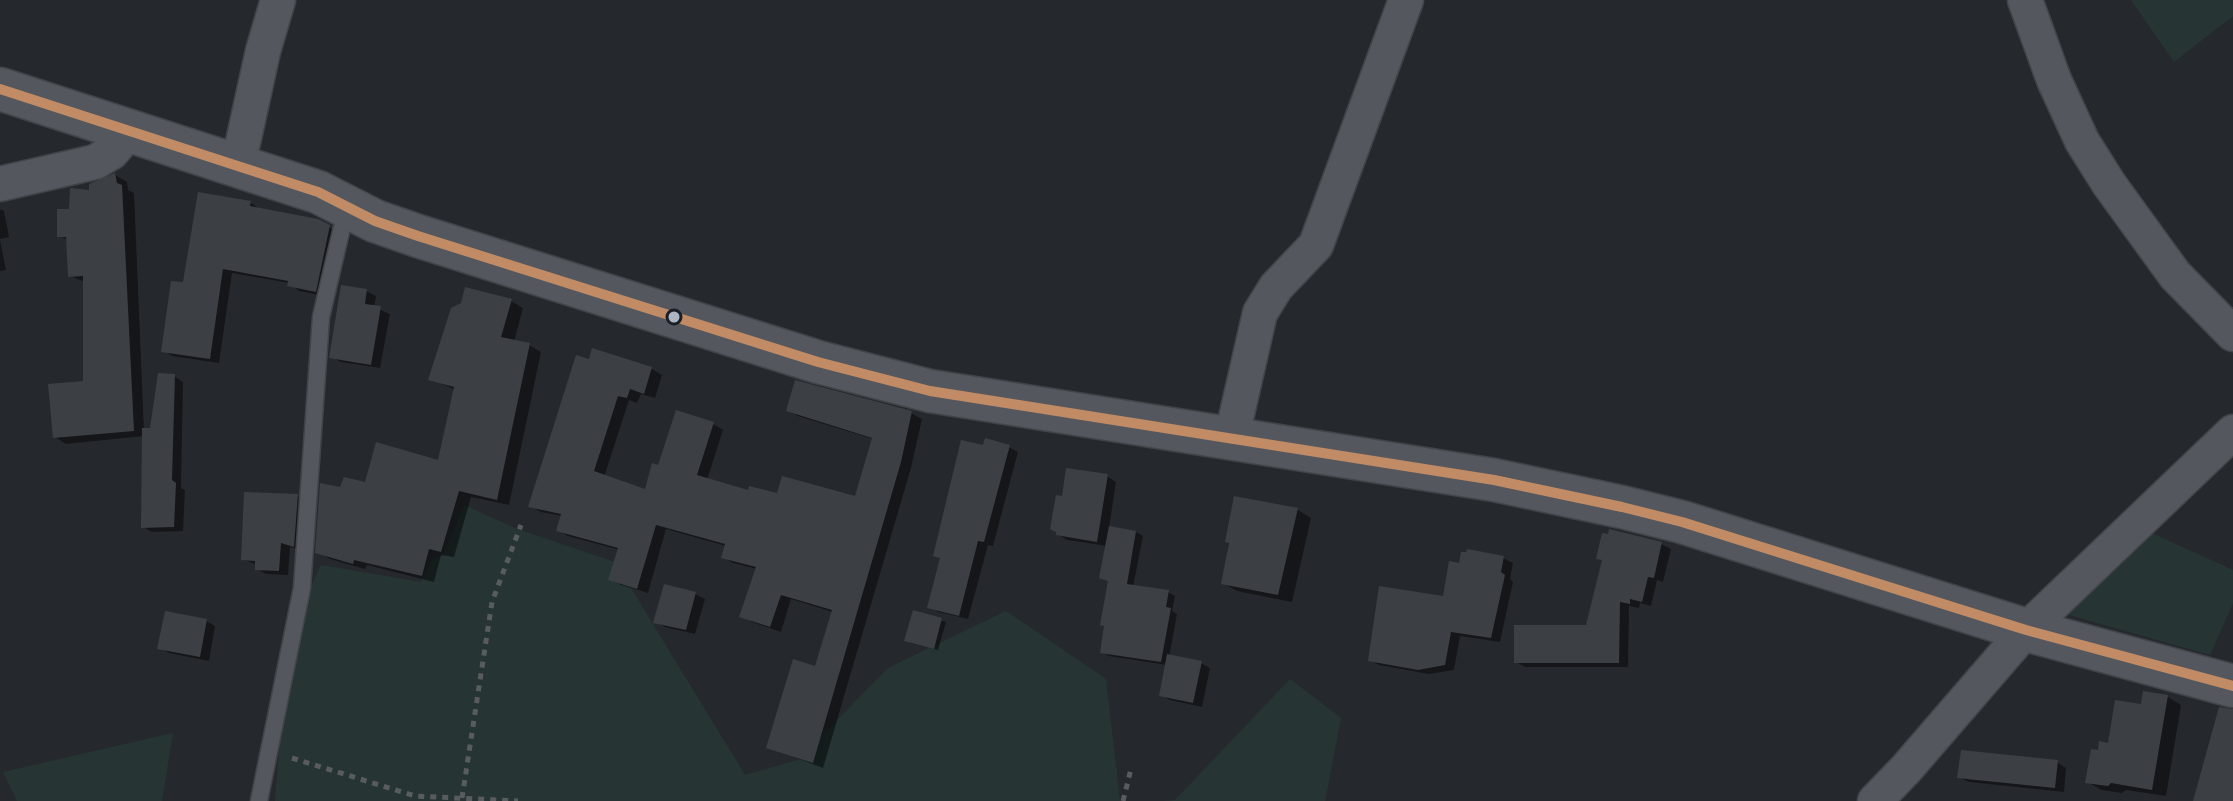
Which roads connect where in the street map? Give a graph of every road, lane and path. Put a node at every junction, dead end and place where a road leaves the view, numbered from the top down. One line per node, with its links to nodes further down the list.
1 (278, 0): 6 (street)
2 (1406, 0): 11 (street)
3 (2025, 0): 9 (street)
4 (0, 89): 5 (street)
5 (131, 129): 6 (street); 7 (street)
6 (238, 165): 8 (street)
7 (0, 184)
8 (347, 204): 11 (street); 15 (lane)
9 (2233, 334)
10 (2233, 432): 13 (street)
11 (1231, 440): 13 (street)
12 (521, 525): 17 (path)
13 (2026, 630): 14 (street); 21 (street)
14 (2233, 686)
15 (268, 751): 17 (path); 18 (lane)
16 (1131, 769): 20 (path)
17 (462, 798): 19 (path)
18 (259, 801)
19 (518, 801)
20 (1123, 801)
21 (1875, 801)

